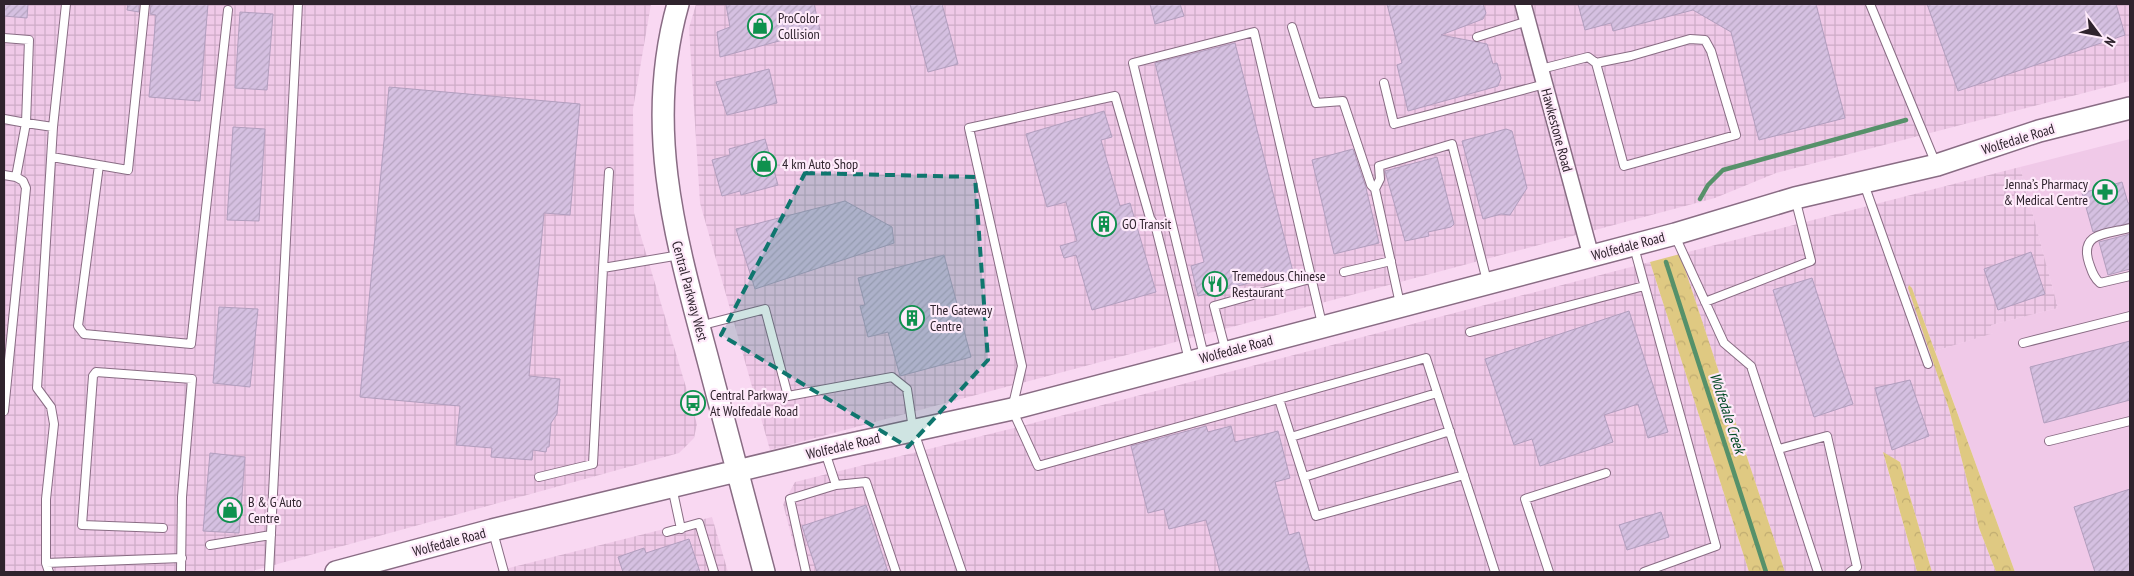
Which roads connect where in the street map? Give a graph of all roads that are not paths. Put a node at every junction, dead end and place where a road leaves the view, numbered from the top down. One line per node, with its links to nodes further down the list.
1 (66, 4): 19 (lane)
2 (145, 4): 21 (lane)
3 (298, 4): 73 (lane)
4 (678, 4): 32 (street, Central Parkway West)
5 (1523, 4): 8 (street, Hawkestone Road)
6 (1870, 4): 22 (lane)
7 (228, 10): 21 (lane)
8 (1528, 21): 10 (lane); 13 (street, Hawkestone Road)
9 (1292, 27): 27 (lane)
10 (1477, 37)
11 (4, 38): 18 (lane)
12 (1596, 63): 12 (lane); 13 (lane)
13 (1541, 69): 15 (street, Hawkestone Road)
14 (1384, 83): 15 (lane)
15 (1545, 84): 33 (street, Hawkestone Road)
16 (2130, 108): 22 (street, Wolfedale Road)
17 (4, 119): 18 (lane)
18 (26, 123): 19 (lane); 25 (lane)
19 (53, 127): 20 (lane)
20 (52, 158): 21 (lane); 76 (lane)
21 (99, 165)
22 (1937, 165): 26 (street, Wolfedale Road)
23 (609, 172): 35 (lane)
24 (4, 175): 25 (lane)
25 (16, 177): 54 (lane)
26 (1864, 184): 28 (street, Wolfedale Road); 50 (lane)
27 (1375, 189): 34 (lane); 39 (lane)
28 (1795, 198): 30 (street, Wolfedale Road); 41 (lane)
29 (2130, 228): 37 (lane)
30 (1675, 234): 31 (street, Wolfedale Road); 41 (lane)
31 (1633, 245): 33 (street, Wolfedale Road); 40 (lane)
32 (680, 255): 35 (lane); 44 (street, Central Parkway West)
33 (1591, 256): 39 (street, Wolfedale Road)
34 (1391, 261): 36 (lane); 42 (lane)
35 (603, 268): 65 (lane)
36 (1344, 272)
37 (2130, 276)
38 (1313, 278): 45 (lane); 48 (lane); 49 (lane)
39 (1488, 283): 42 (street, Wolfedale Road)
40 (1644, 286): 46 (lane); 89 (lane)
41 (1705, 302): 60 (lane)
42 (1401, 306): 45 (street, Wolfedale Road)
43 (2130, 316): 47 (lane)
44 (699, 326): 56 (lane); 62 (street, Central Parkway West)
45 (1323, 326): 48 (street, Wolfedale Road)
46 (1470, 332)
47 (2023, 343)
48 (1226, 352): 49 (street, Wolfedale Road)
49 (1197, 360): 53 (street, Wolfedale Road); 53 (lane)
50 (1928, 364)
51 (1437, 393): 52 (lane); 57 (lane); 58 (lane)
52 (1279, 399): 53 (lane); 58 (lane)
53 (1012, 408): 56 (street, Wolfedale Road)
54 (4, 411)
55 (2130, 421): 59 (lane)
56 (913, 429): 61 (street, Wolfedale Road); 86 (lane)
57 (1450, 431): 64 (lane); 66 (lane)
58 (1291, 437): 66 (lane)
59 (2049, 441)
60 (1779, 449): 90 (lane); 91 (lane)
61 (824, 450): 62 (street, Wolfedale Road); 67 (lane)
62 (737, 471): 68 (street, Wolfedale Road); 83 (street, Central Parkway West)
63 (1606, 472): 88 (lane)
64 (1464, 475): 66 (lane); 87 (lane)
65 (539, 477)
66 (1304, 477)
67 (836, 485): 84 (lane); 85 (lane)
68 (672, 488): 70 (lane); 71 (street, Wolfedale Road)
69 (163, 528): 75 (lane)
70 (681, 529): 72 (lane); 82 (lane)
71 (492, 530): 80 (street, Wolfedale Road); 81 (lane)
72 (667, 532)
73 (271, 535): 74 (lane); 79 (lane)
74 (210, 545)
75 (182, 558): 76 (lane); 78 (lane)
76 (46, 563): 77 (lane)
77 (48, 572)
78 (181, 572)
79 (269, 572)
80 (336, 572)
81 (504, 572)
82 (714, 572)
83 (764, 572)
84 (806, 572)
85 (896, 572)
86 (962, 572)
87 (1495, 572)
88 (1549, 572)
89 (1644, 572)
90 (1818, 572)
91 (1850, 572)

